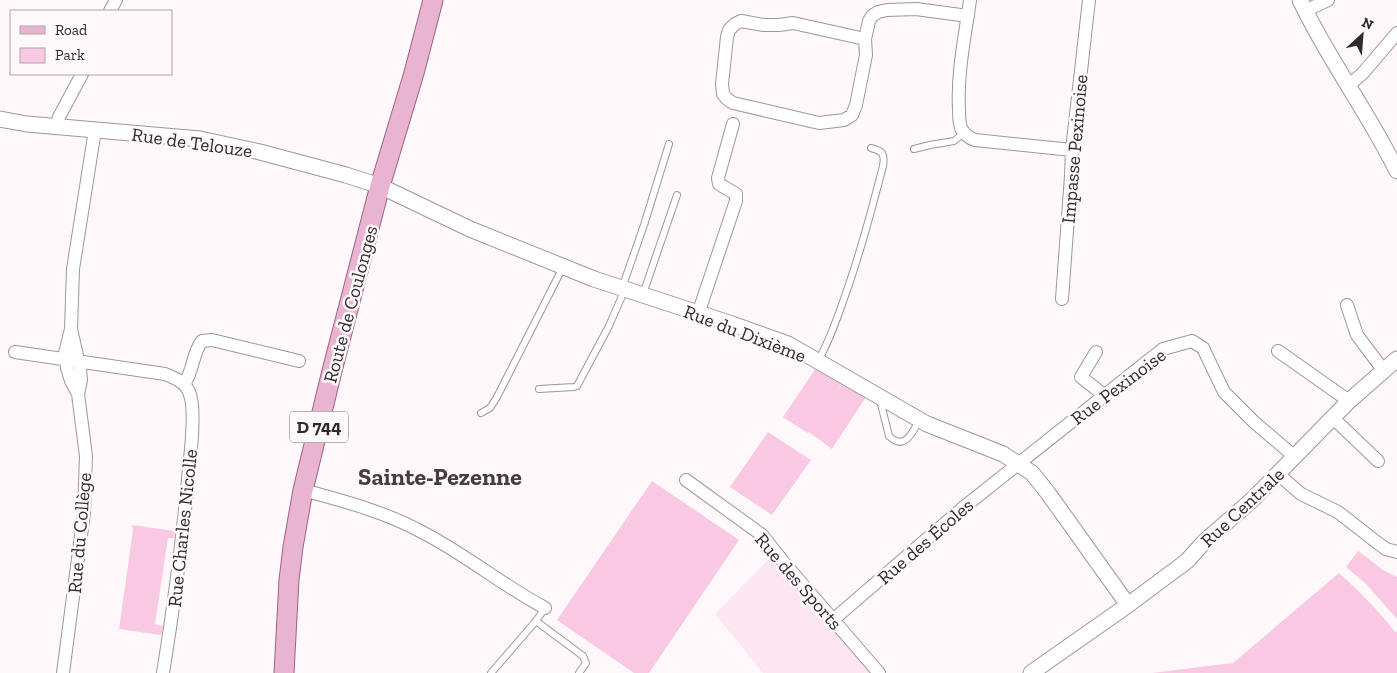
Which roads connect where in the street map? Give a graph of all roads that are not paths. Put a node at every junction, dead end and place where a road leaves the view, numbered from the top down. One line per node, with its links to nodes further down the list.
1 (433, 0): 21 (main road, Route de Coulonges / D 744)
2 (970, 0): 6 (street)
3 (1089, 0): 19 (street, Impasse Pexinoise)
4 (1328, 0): 5 (street)
5 (1302, 5): 10 (street)
6 (968, 16): 8 (street); 15 (street)
7 (1397, 33): 10 (street)
8 (865, 39): 8 (street)
9 (81, 75): 13 (street)
10 (1348, 86): 20 (street)
11 (0, 119): 13 (street, Rue de Telouze)
12 (732, 124): 28 (street)
13 (57, 126): 14 (street, Rue de Telouze)
14 (95, 130): 21 (street, Rue de Telouze); 33 (street, Rue du Collège)
15 (964, 133): 18 (lane); 19 (street)
16 (669, 144): 24 (lane)
17 (871, 148): 35 (lane)
18 (914, 149)
19 (1072, 150): 26 (street, Impasse Pexinoise)
20 (1397, 171)
21 (380, 186): 23 (street, Rue du Dixième); 50 (main road, Route de Coulonges / D 744)
22 (677, 195): 25 (lane)
23 (564, 266): 24 (street, Rue du Dixième); 42 (lane)
24 (624, 289): 25 (street, Rue du Dixième); 38 (lane)
25 (643, 295): 28 (street, Rue du Dixième)
26 (1062, 299)
27 (1347, 305): 36 (street)
28 (698, 314): 35 (street, Rue du Dixième)
29 (1278, 351): 41 (street)
30 (15, 352): 33 (street)
31 (1096, 352): 40 (street)
32 (1397, 359): 36 (street, Rue Centrale)
33 (72, 360): 37 (street); 56 (street, Rue du Collège)
34 (299, 361): 37 (street)
35 (818, 361): 39 (street, Rue du Dixième)
36 (1384, 371): 41 (street, Rue Centrale)
37 (184, 384): 57 (street, Rue Charles Nicolle)
38 (539, 389)
39 (879, 396): 44 (street, Rue du Dixième); 44 (lane)
40 (1105, 396): 45 (street, Rue Pexinoise); 47 (street, Rue Pexinoise)
41 (1349, 401): 43 (street, Rue Centrale)
42 (481, 413)
43 (1333, 418): 45 (street, Rue Centrale); 46 (street)
44 (920, 419): 47 (street, Rue du Dixième)
45 (1295, 456): 48 (street, Rue Centrale)
46 (1378, 461)
47 (1018, 463): 52 (street, Rue du Dixième); 54 (street, Rue des Écoles)
48 (1278, 474): 51 (street); 52 (street, Rue Centrale)
49 (686, 480): 54 (street, Rue des Sports)
50 (304, 490): 53 (street); 58 (main road, Route de Coulonges / D 744)
51 (1397, 552)
52 (1128, 605): 62 (street, Rue Centrale)
53 (545, 608): 55 (lane)
54 (834, 619): 61 (street, Rue des Sports)
55 (536, 620): 59 (lane); 60 (lane)
56 (63, 673)
57 (163, 673)
58 (284, 673)
59 (491, 673)
60 (579, 673)
61 (879, 673)
62 (1031, 673)

